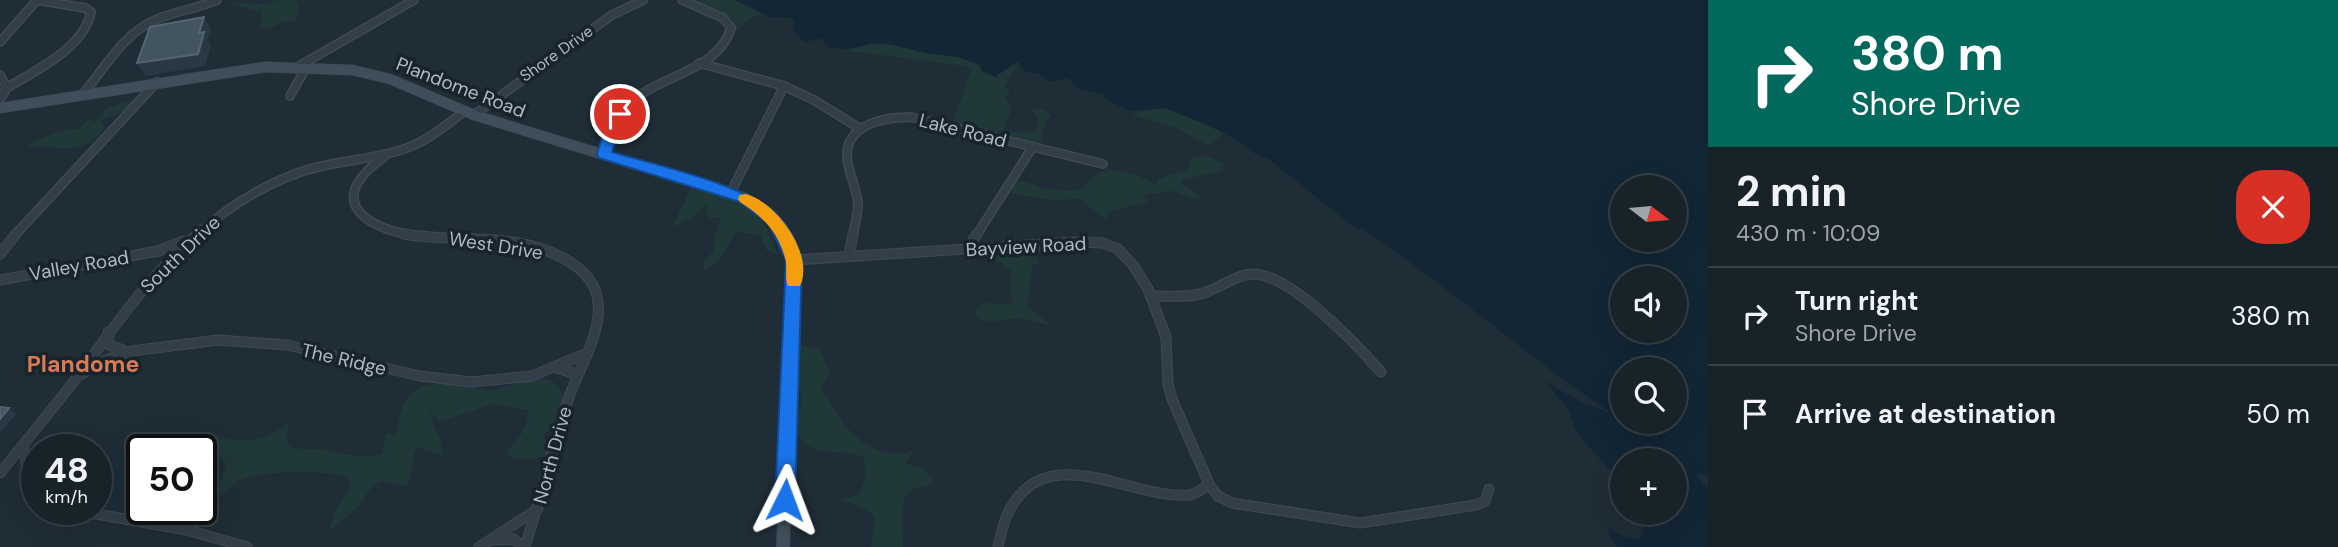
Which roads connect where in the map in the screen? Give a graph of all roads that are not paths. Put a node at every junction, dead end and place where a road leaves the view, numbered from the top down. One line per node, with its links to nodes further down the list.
1 (37, 0): 6 (street); 12 (street)
2 (218, 0): 13 (street)
3 (414, 0): 8 (street)
4 (643, 0): 17 (street, Shore Drive)
5 (682, 0): 7 (street)
6 (0, 42)
7 (699, 63): 11 (street); 20 (street)
8 (303, 66): 10 (main road, Plandome Road); 14 (street); 17 (main road, Plandome Road)
9 (0, 75): 12 (street)
10 (157, 82): 13 (main road, Plandome Road); 29 (street)
11 (784, 86): 18 (street); 25 (street)
12 (7, 88): 15 (street)
13 (83, 94): 16 (main road, Plandome Road)
14 (290, 96)
15 (0, 99)
16 (0, 108)
17 (469, 113): 20 (main road, Plandome Road); 21 (street, South Drive)
18 (859, 128): 19 (street, Lake Road); 30 (street)
19 (1032, 148): 23 (street, Lake Road); 27 (street, Lake Road)
20 (604, 154): 25 (main road, Plandome Road)
21 (389, 155): 22 (street, South Drive); 24 (street, West Drive)
22 (357, 160): 24 (street); 26 (street, South Drive)
23 (1103, 163)
24 (366, 172): 37 (street, West Drive)
25 (731, 192): 32 (main road, Plandome Road)
26 (192, 236): 28 (street, Valley Road); 31 (street, South Drive)
27 (968, 248): 30 (street, Bayview Road); 34 (street, Bayview Road)
28 (158, 251): 31 (street); 33 (street, Valley Road)
29 (0, 254)
30 (849, 256): 32 (street, Bayview Road)
31 (168, 260): 35 (street, South Drive)
32 (794, 260): 53 (main road, Plandome Road)
33 (0, 280)
34 (1150, 296): 39 (street); 45 (street, Bayview Road)
35 (108, 332): 36 (street); 41 (street, South Drive)
36 (133, 350): 38 (street, The Ridge); 41 (street, The Ridge)
37 (581, 359): 38 (street, The Ridge); 40 (street, North Drive)
38 (554, 368): 40 (street, The Ridge)
39 (1381, 372)
40 (576, 374): 47 (street, North Drive)
41 (76, 377): 42 (street, South Drive)
42 (32, 434)
43 (21, 448): 44 (street, South Drive)
44 (0, 473)
45 (1208, 485): 46 (street); 54 (street)
46 (1489, 489)
47 (538, 509): 49 (street); 52 (street, North Drive)
48 (112, 517): 50 (street)
49 (489, 541): 51 (street); 52 (street)
50 (247, 547)
51 (479, 547)
52 (524, 547)
53 (783, 547)
54 (998, 547)

